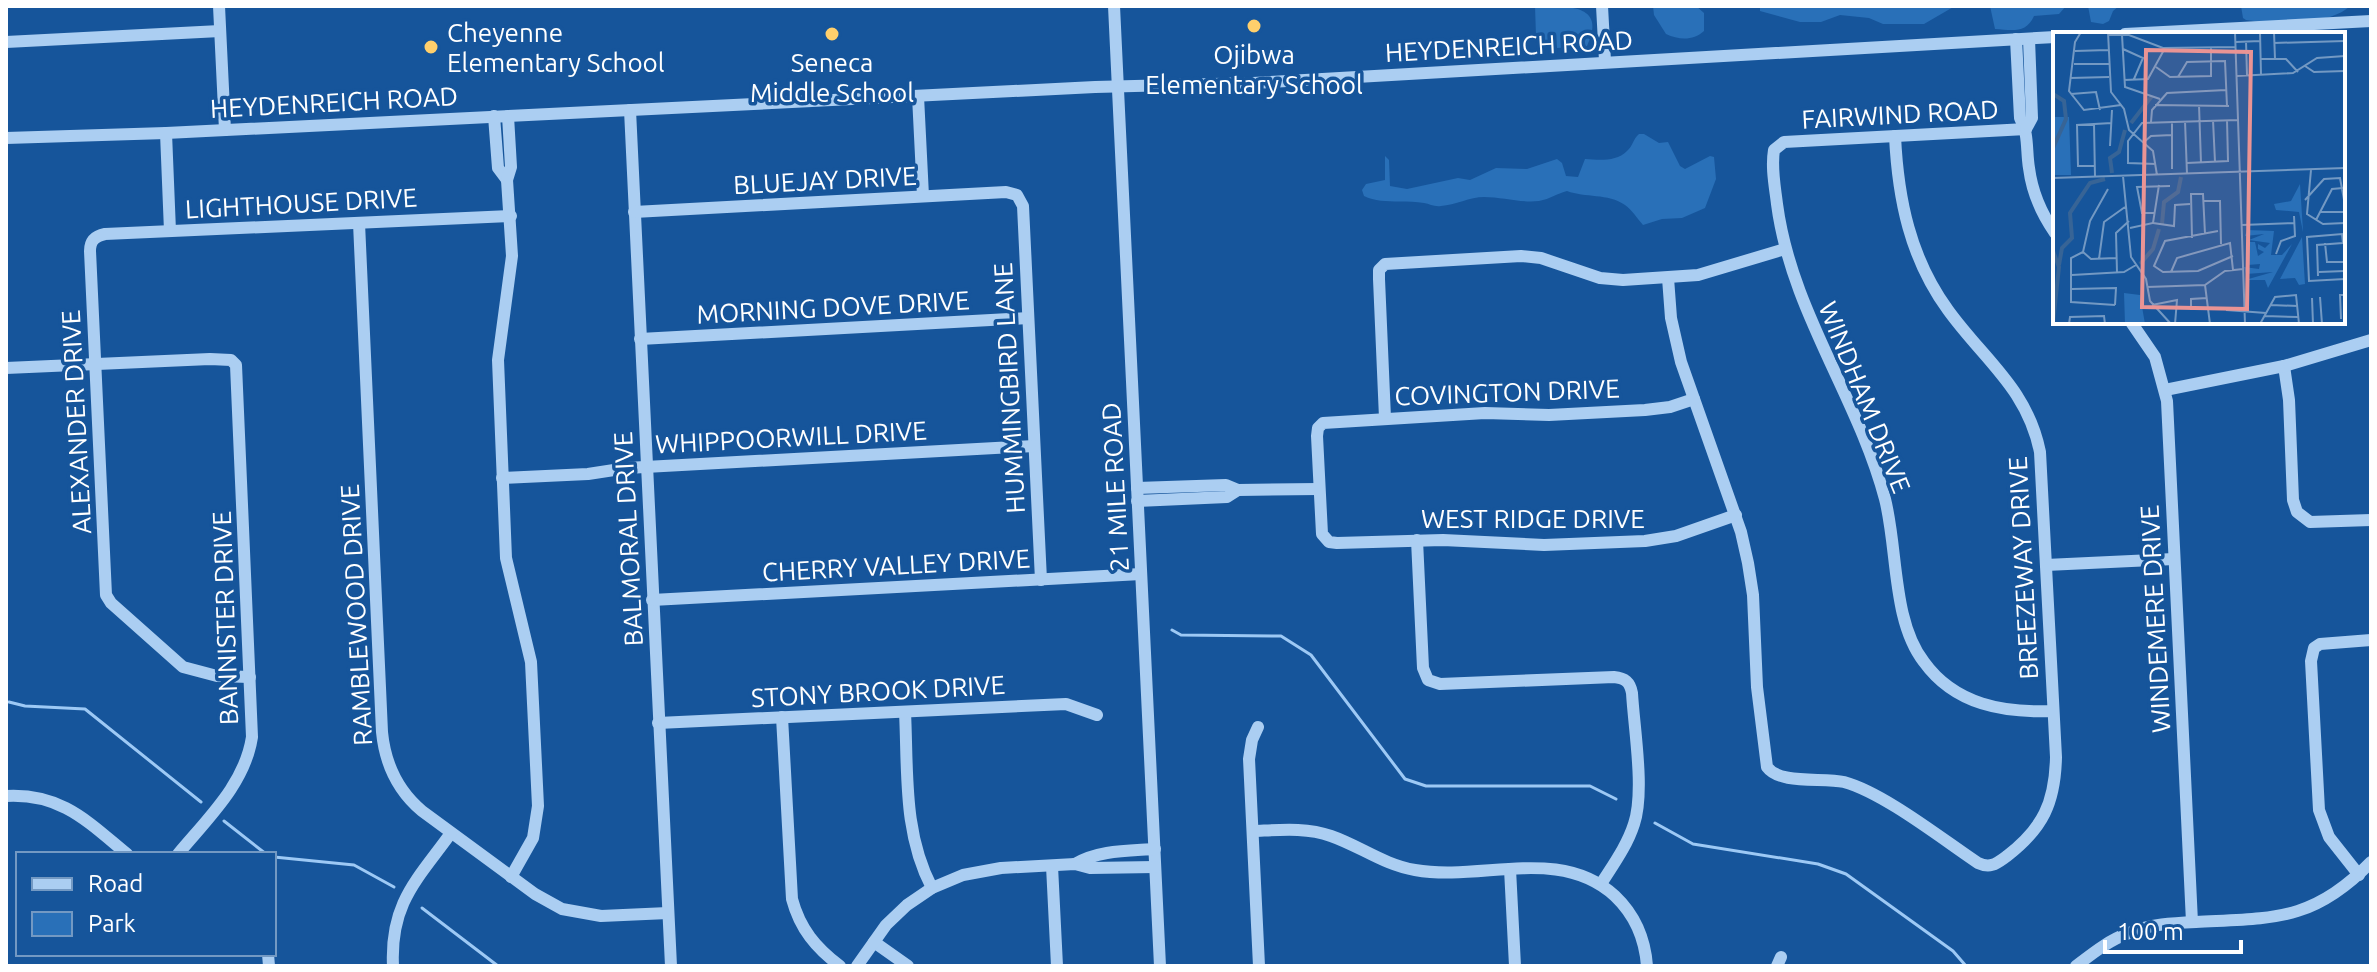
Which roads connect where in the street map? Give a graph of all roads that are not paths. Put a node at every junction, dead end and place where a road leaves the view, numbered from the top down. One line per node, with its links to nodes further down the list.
1 (219, 6): 5 (street)
2 (1114, 6): 11 (street, 21 MILE ROAD)
3 (1602, 6): 10 (street)
4 (2371, 21): 6 (street)
5 (220, 31): 9 (street); 17 (street)
6 (2163, 32)
7 (2053, 37): 8 (street, HEYDENREICH ROAD)
8 (2022, 39): 10 (street, HEYDENREICH ROAD); 16 (street)
9 (6, 42)
10 (1605, 61): 11 (street, HEYDENREICH ROAD)
11 (1118, 86): 12 (street, HEYDENREICH ROAD); 47 (street, 21 MILE ROAD)
12 (918, 96): 13 (street, HEYDENREICH ROAD); 24 (street)
13 (630, 110): 15 (street, HEYDENREICH ROAD); 25 (street, BALMORAL DRIVE)
14 (494, 116): 15 (street, HEYDENREICH ROAD); 17 (street, HEYDENREICH ROAD); 22 (street)
15 (508, 116): 22 (street)
16 (2026, 129): 19 (street, FAIRWIND ROAD); 28 (street)
17 (225, 130): 18 (street, HEYDENREICH ROAD)
18 (166, 133): 20 (street, HEYDENREICH ROAD); 29 (street)
19 (1895, 136): 21 (street, FAIRWIND ROAD); 52 (street, BREEZEWAY DRIVE)
20 (6, 138)
21 (1777, 146): 31 (street, WINDHAM DRIVE)
22 (507, 180): 26 (street)
23 (1017, 195): 24 (street, BLUEJAY DRIVE); 33 (street, HUMMINGBIRD LANE)
24 (923, 196): 25 (street, BLUEJAY DRIVE)
25 (634, 212): 35 (street, BALMORAL DRIVE)
26 (511, 216): 27 (street, LIGHTHOUSE DRIVE); 45 (street)
27 (359, 223): 29 (street, LIGHTHOUSE DRIVE); 66 (street, RAMBLEWOOD DRIVE)
28 (2053, 230)
29 (170, 231): 30 (street, LIGHTHOUSE DRIVE)
30 (94, 238): 37 (street, ALEXANDER DRIVE)
31 (1785, 249): 32 (street); 58 (street, WINDHAM DRIVE)
32 (1668, 278): 41 (street); 42 (street)
33 (1028, 318): 35 (street, MORNING DOVE DRIVE); 43 (street, HUMMINGBIRD LANE)
34 (2132, 324): 40 (street, WINDEMERE DRIVE)
35 (640, 339): 44 (street, BALMORAL DRIVE)
36 (2371, 340): 38 (street)
37 (95, 364): 39 (street); 57 (street, ALEXANDER DRIVE); 57 (street, BANNISTER DRIVE)
38 (2284, 366): 40 (street); 49 (street)
39 (6, 368)
40 (2165, 390): 51 (street, WINDEMERE DRIVE)
41 (1694, 399): 42 (street, COVINGTON DRIVE); 48 (street)
42 (1385, 418): 46 (street, COVINGTON DRIVE)
43 (1034, 446): 44 (street, WHIPPOORWILL DRIVE); 54 (street, HUMMINGBIRD LANE)
44 (646, 467): 45 (street, WHIPPOORWILL DRIVE); 55 (street, BALMORAL DRIVE)
45 (502, 478): 76 (street)
46 (1319, 489): 47 (street); 50 (street, WEST RIDGE DRIVE)
47 (1137, 495): 53 (street, 21 MILE ROAD)
48 (1736, 515): 50 (street, WEST RIDGE DRIVE); 58 (street, BREEZEWAY DRIVE)
49 (2371, 520)
50 (1417, 540): 77 (street)
51 (2174, 559): 52 (street); 80 (street, WINDEMERE DRIVE)
52 (2046, 565): 58 (street, BREEZEWAY DRIVE)
53 (1141, 574): 54 (street, CHERRY VALLEY DRIVE); 67 (street, 21 MILE ROAD)
54 (1041, 580): 55 (street, CHERRY VALLEY DRIVE)
55 (652, 600): 62 (street, BALMORAL DRIVE)
56 (2371, 640): 75 (street)
57 (250, 677): 69 (street, BANNISTER DRIVE)
58 (2053, 711)
59 (905, 712): 60 (street, STONY BROOK DRIVE); 61 (street, STONY BROOK DRIVE); 78 (street)
60 (1097, 715)
61 (782, 717): 62 (street, STONY BROOK DRIVE); 84 (street)
62 (658, 723): 79 (street, BALMORAL DRIVE)
63 (1258, 727): 65 (street)
64 (6, 796): 68 (street)
65 (1253, 831): 74 (street); 89 (street)
66 (451, 833): 76 (street, RAMBLEWOOD DRIVE); 82 (street)
67 (1155, 849): 71 (street); 73 (street, 21 MILE ROAD)
68 (125, 852)
69 (180, 852)
70 (2371, 862): 75 (street)
71 (1075, 864): 72 (street); 73 (street)
72 (1052, 866): 78 (street); 87 (street)
73 (1155, 867): 88 (street, 21 MILE ROAD)
74 (1510, 869): 77 (street); 90 (street)
75 (2359, 875): 80 (street)
76 (511, 877): 79 (street, RAMBLEWOOD DRIVE)
77 (1601, 884): 91 (street)
78 (932, 888): 81 (street)
79 (668, 913): 83 (street, BALMORAL DRIVE)
80 (2192, 922): 92 (street)
81 (874, 942): 85 (street); 86 (street)
82 (393, 966)
83 (671, 966)
84 (840, 966)
85 (857, 966)
86 (908, 966)
87 (1057, 966)
88 (1160, 966)
89 (1259, 966)
90 (1515, 966)
91 (1647, 966)
92 (2076, 966)

